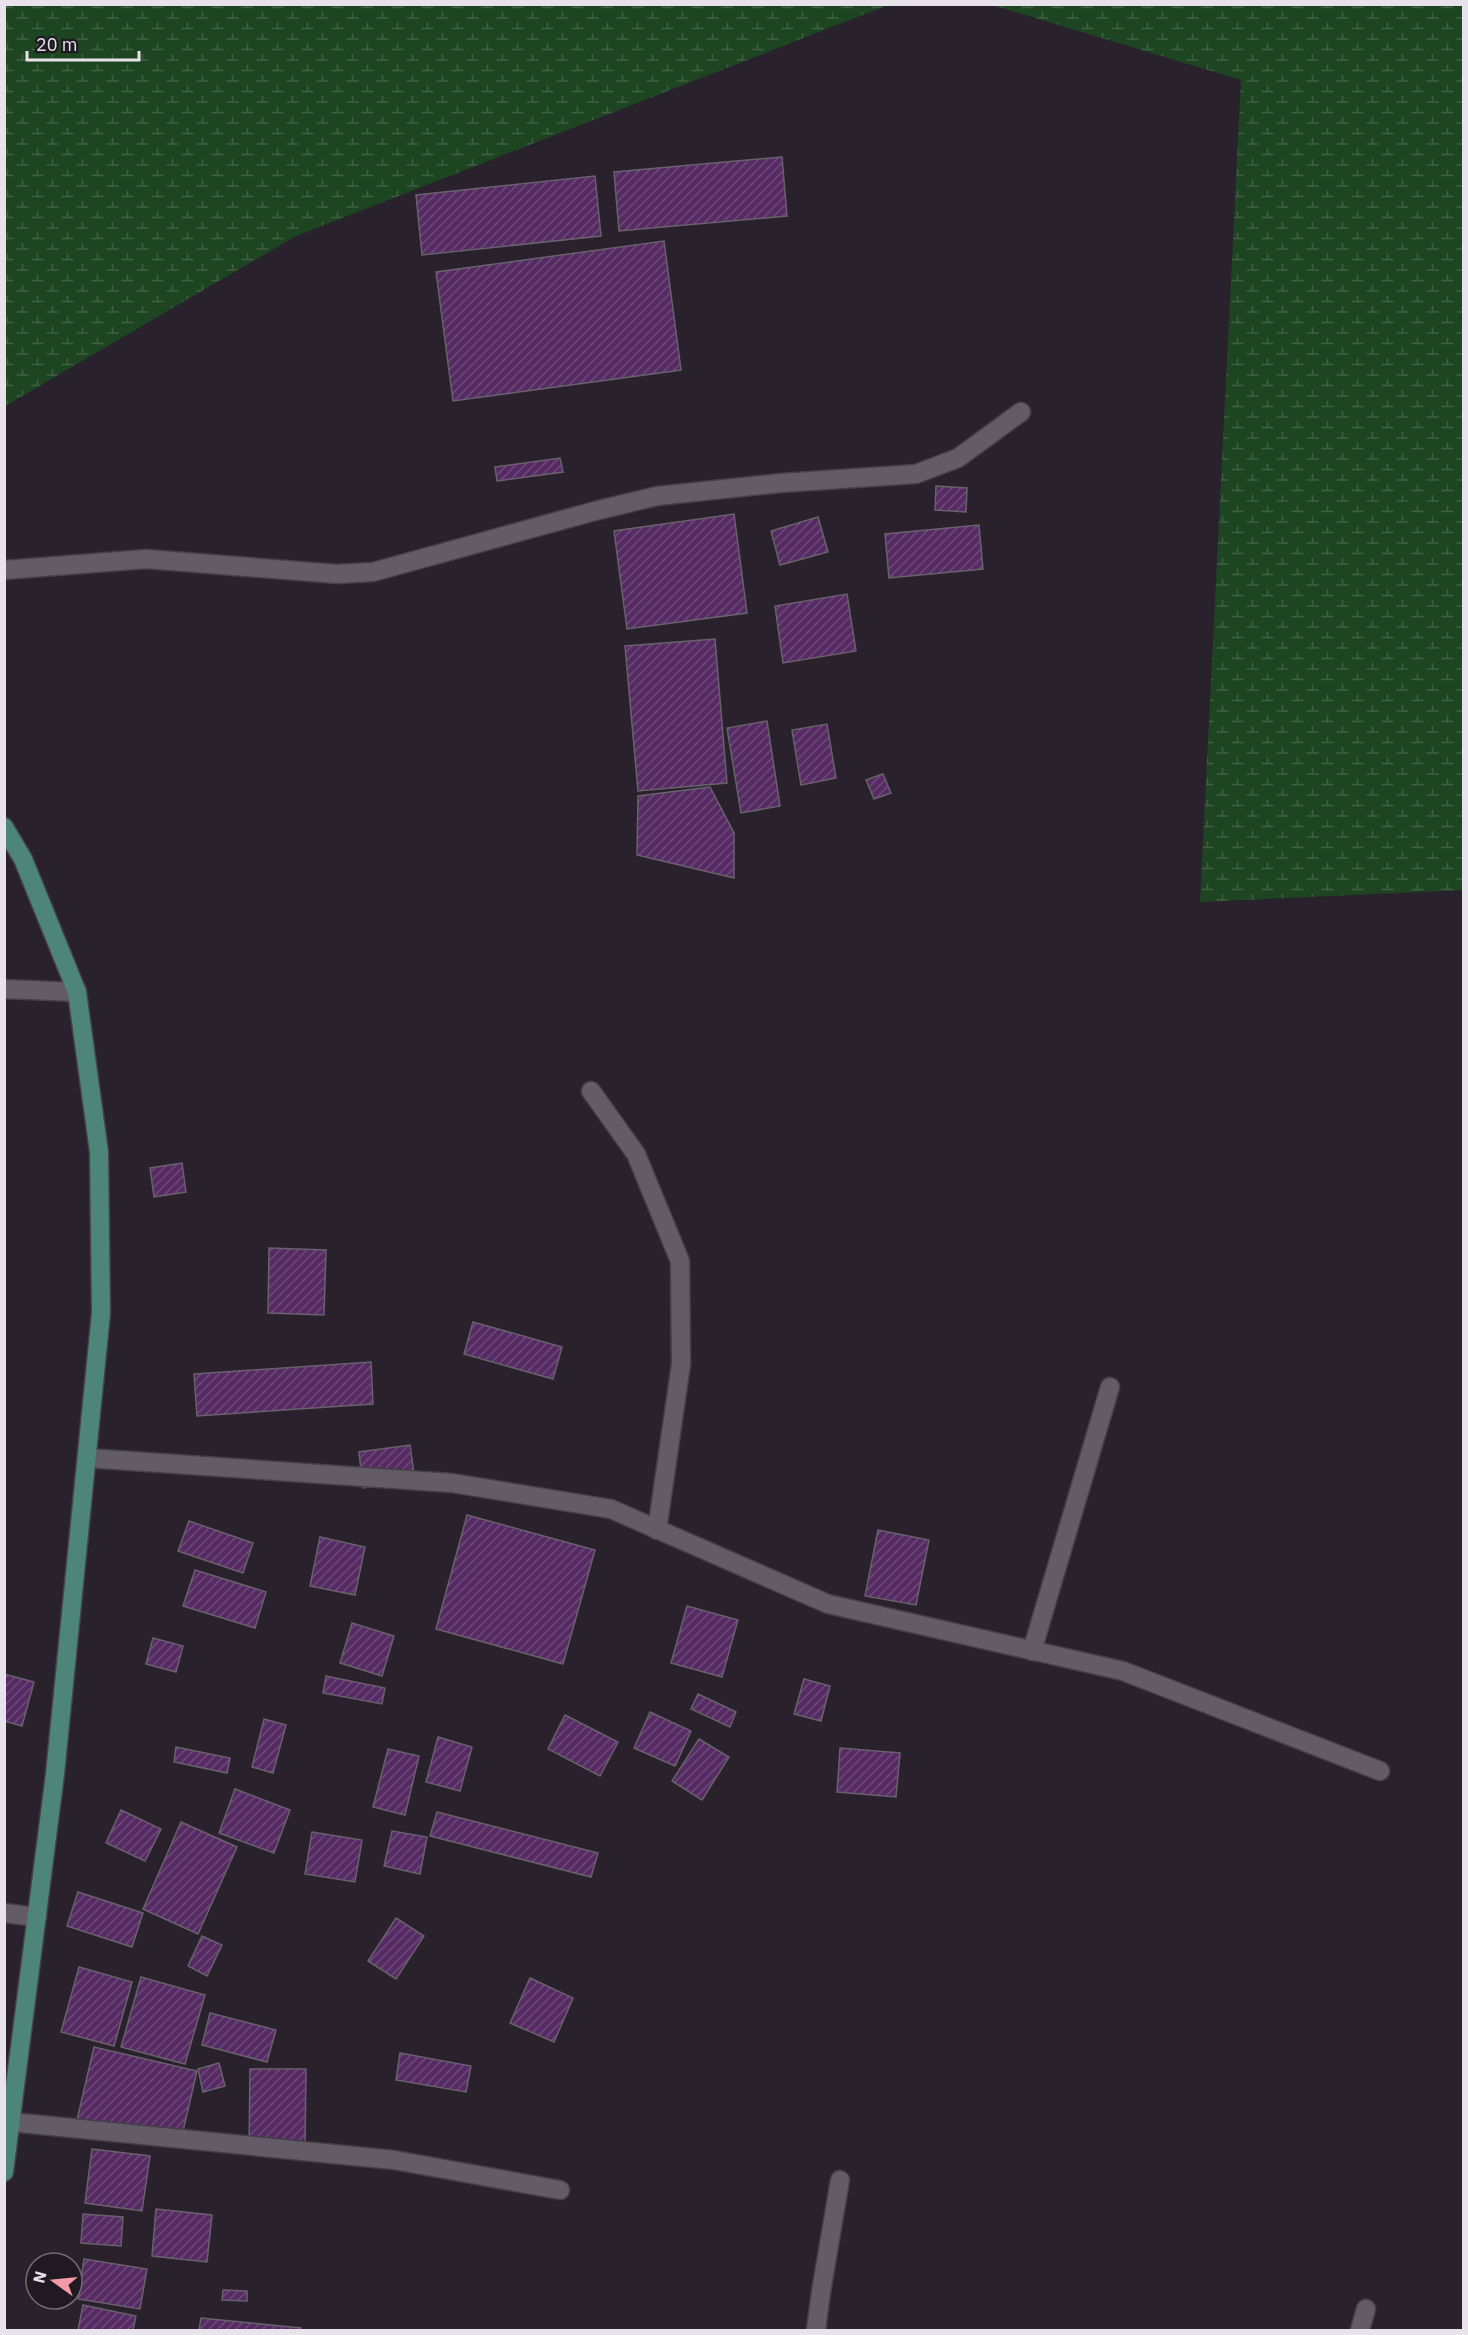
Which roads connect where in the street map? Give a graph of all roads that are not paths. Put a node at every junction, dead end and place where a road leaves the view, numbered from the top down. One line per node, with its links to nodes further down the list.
1 (1021, 412): 2 (street)
2 (4, 570)
3 (4, 827): 5 (main road)
4 (4, 989): 5 (street)
5 (77, 992): 8 (main road)
6 (591, 1091): 9 (street)
7 (1110, 1387): 10 (street)
8 (87, 1458): 9 (street); 13 (main road)
9 (657, 1530): 10 (street)
10 (1032, 1651): 11 (street)
11 (1380, 1771)
12 (4, 1913): 13 (street)
13 (37, 1917): 14 (main road)
14 (11, 2122): 15 (main road); 17 (street)
15 (4, 2172)
16 (840, 2180): 19 (street)
17 (560, 2190)
18 (1366, 2309): 20 (street)
19 (816, 2331)
20 (1360, 2331)

